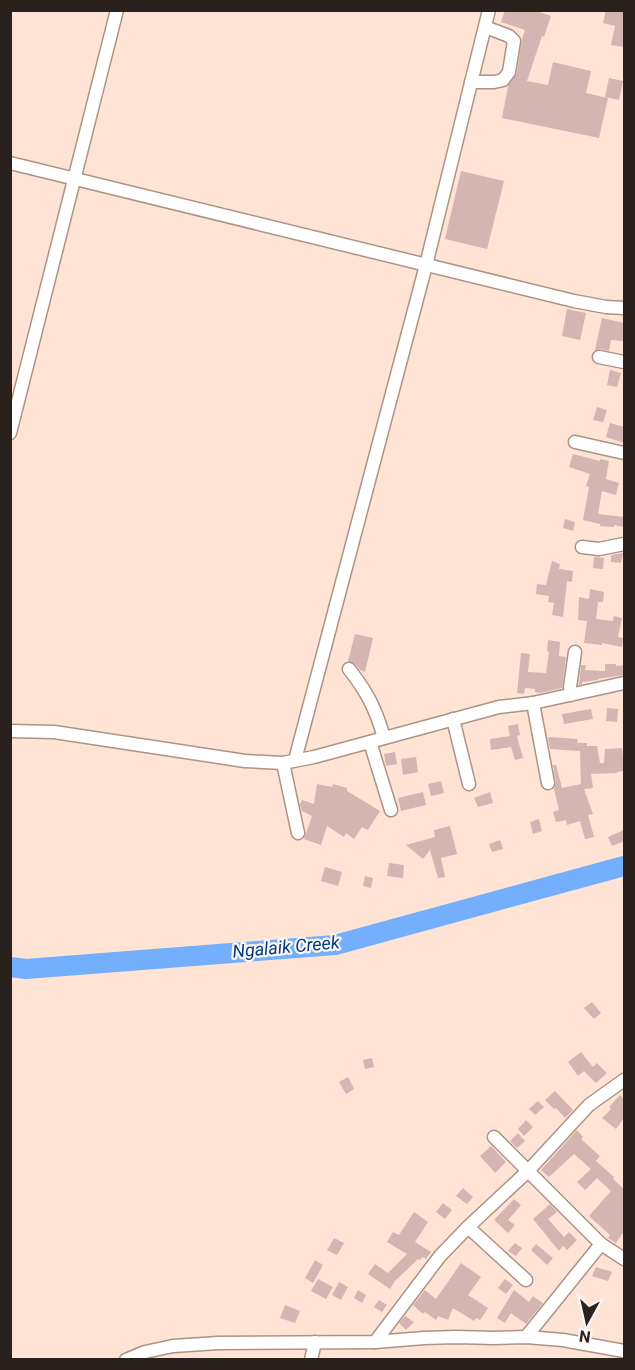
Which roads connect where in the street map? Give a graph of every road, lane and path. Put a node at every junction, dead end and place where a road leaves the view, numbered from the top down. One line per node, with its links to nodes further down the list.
1 (117, 10): 6 (street)
2 (489, 10): 3 (street)
3 (485, 27): 4 (street); 4 (street)
4 (471, 82): 7 (street)
5 (10, 163): 6 (street)
6 (75, 179): 7 (street); 11 (street)
7 (426, 265): 8 (street); 25 (street)
8 (624, 308)
9 (599, 357): 10 (street)
10 (624, 362)
11 (10, 433)
12 (575, 442): 13 (street)
13 (624, 453)
14 (624, 544): 15 (street)
15 (582, 548)
16 (575, 652): 19 (street)
17 (349, 669): 23 (street)
18 (624, 683): 19 (street)
19 (571, 695): 20 (street)
20 (533, 703): 21 (street); 26 (street)
21 (453, 719): 23 (street); 27 (street)
22 (10, 731): 25 (street)
23 (384, 738): 24 (street)
24 (370, 742): 25 (street); 28 (street)
25 (289, 762): 29 (street)
26 (548, 783)
27 (469, 784)
28 (392, 810)
29 (298, 833)
30 (624, 1080): 32 (street)
31 (494, 1137): 32 (street)
32 (528, 1171): 33 (street); 34 (street)
33 (468, 1227): 36 (street); 40 (street)
34 (601, 1244): 35 (street); 37 (street)
35 (624, 1259)
36 (526, 1280)
37 (526, 1337): 40 (street); 41 (street)
38 (624, 1338): 41 (street)
39 (315, 1342): 40 (street); 42 (street); 43 (street)
40 (375, 1342)
41 (621, 1350)
42 (126, 1359)
43 (312, 1359)

